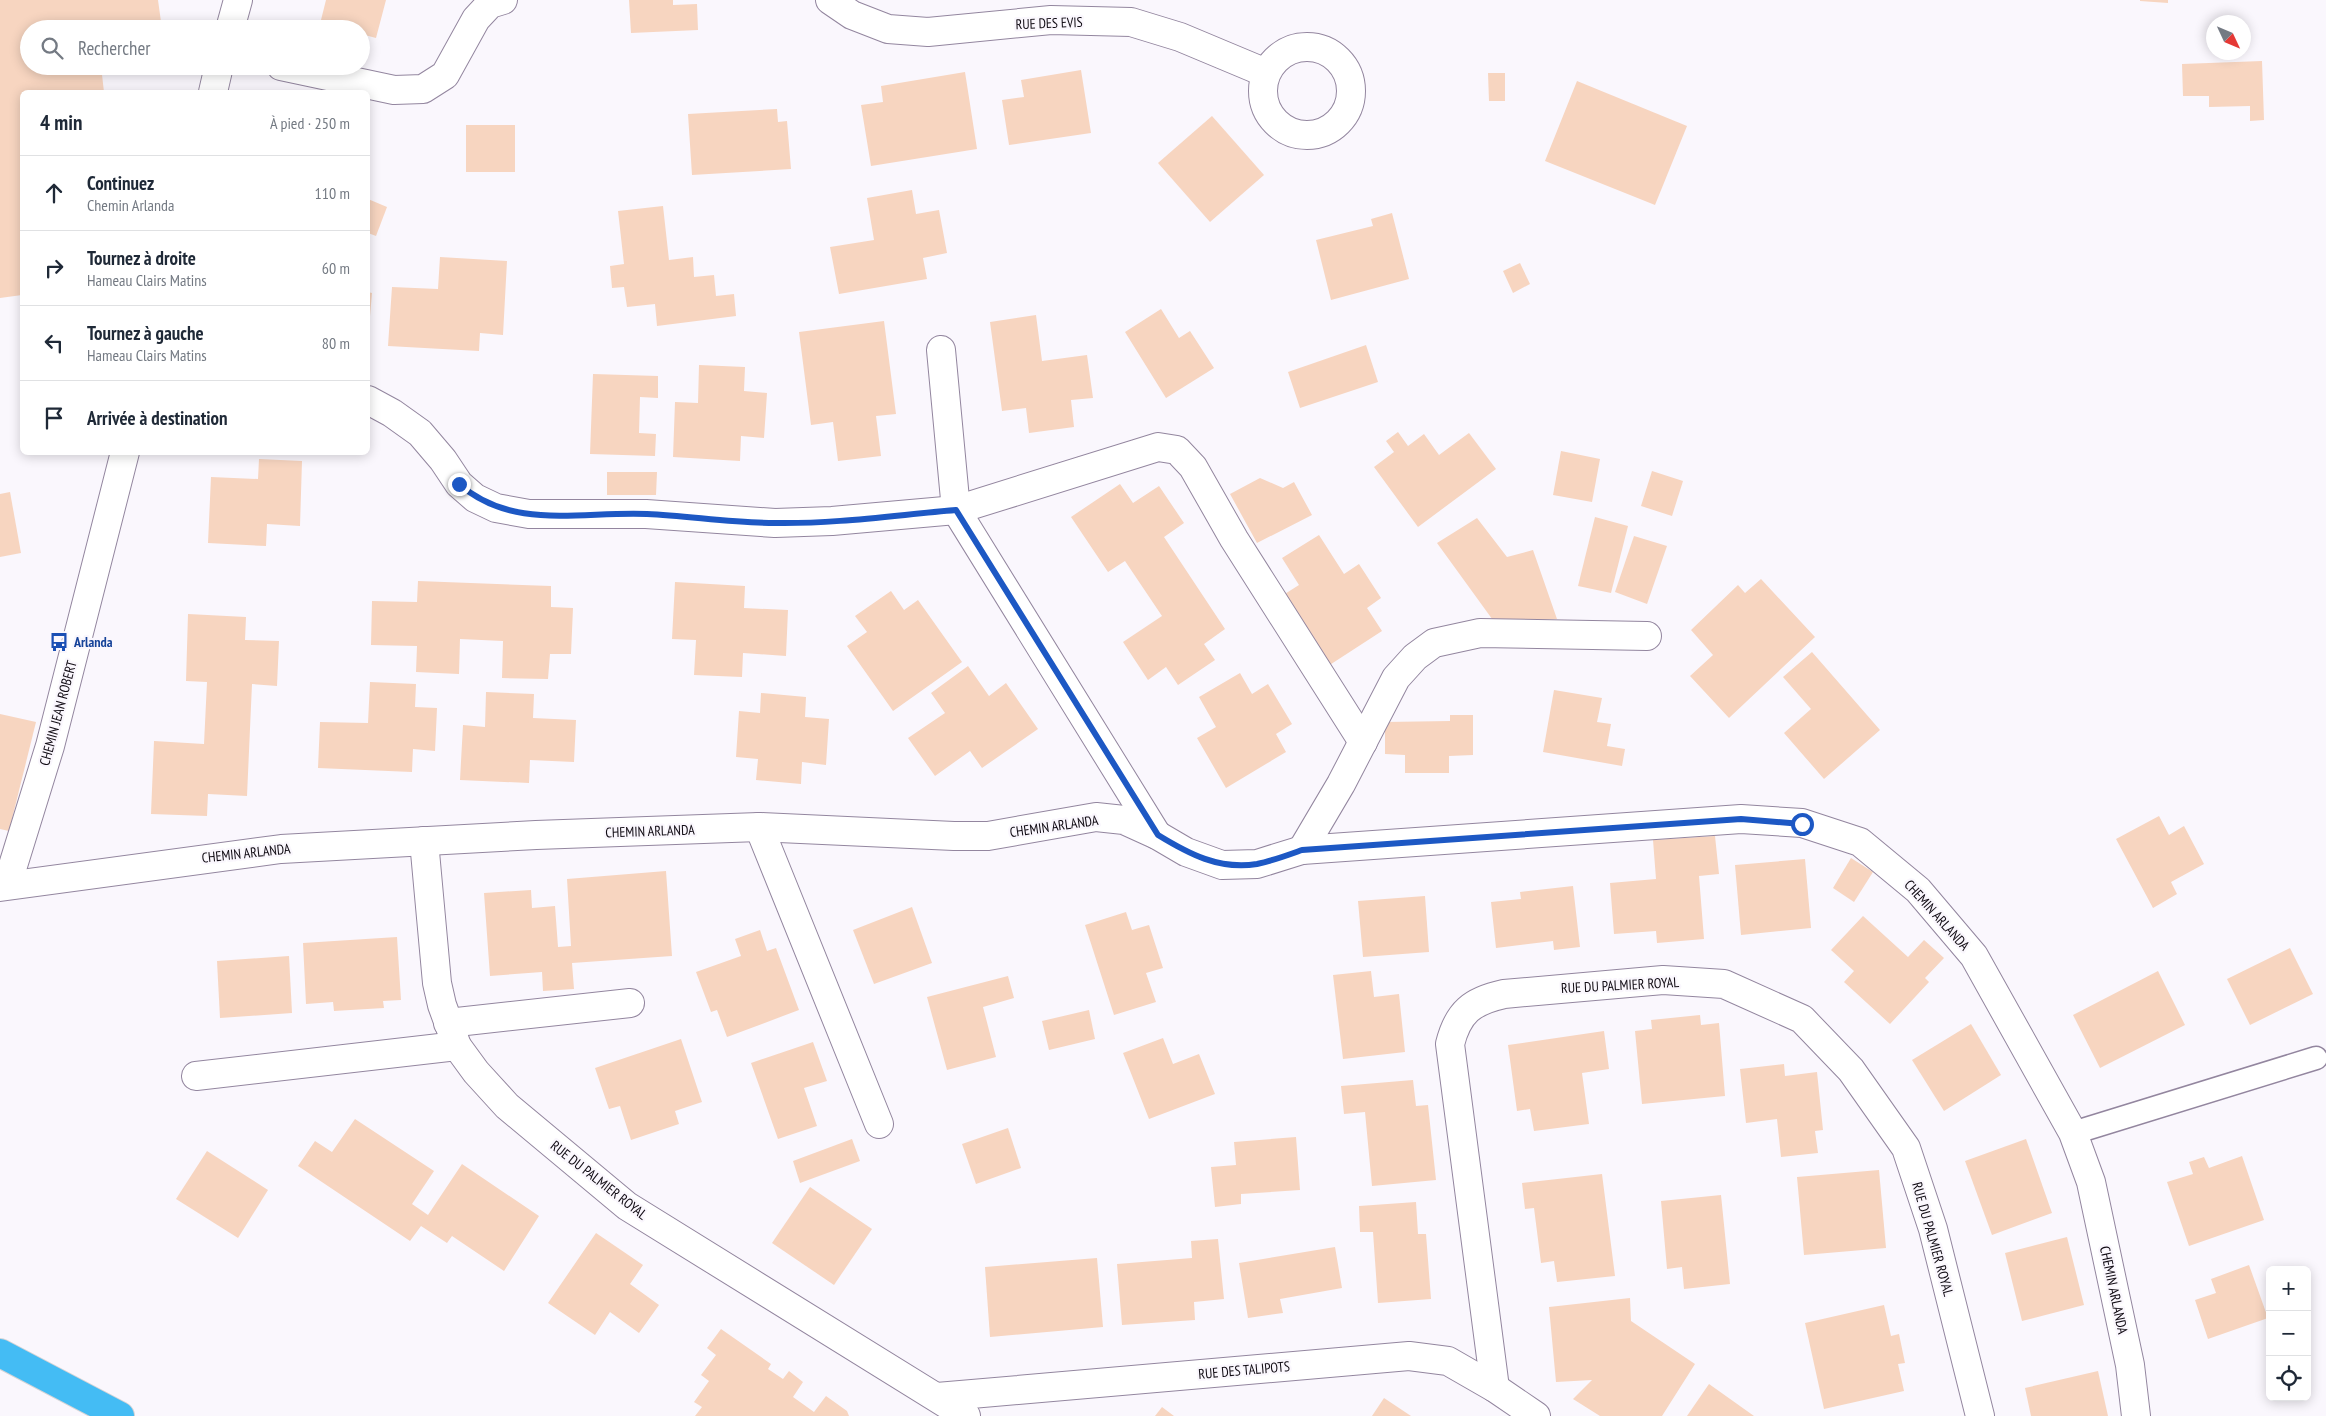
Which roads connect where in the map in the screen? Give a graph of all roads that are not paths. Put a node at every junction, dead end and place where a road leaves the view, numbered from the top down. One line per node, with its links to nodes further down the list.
1 (238, 0): 4 (street)
2 (503, 0): 7 (street)
3 (830, 0): 5 (street, RUE DES EVIS)
4 (232, 20)
5 (1266, 73)
6 (217, 75): 8 (street)
7 (324, 75)
8 (213, 90)
9 (941, 350): 12 (street)
10 (370, 401): 12 (street)
11 (124, 455): 19 (street, CHEMIN JEAN ROBERT)
12 (956, 510): 14 (street); 16 (street)
13 (1647, 636): 14 (street)
14 (1363, 742): 18 (street)
15 (759, 827): 16 (street, CHEMIN ARLANDA); 17 (street, CHEMIN ARLANDA); 24 (street)
16 (1158, 835): 18 (street, CHEMIN ARLANDA)
17 (424, 840): 19 (street, CHEMIN ARLANDA); 21 (street, RUE DU PALMIER ROYAL)
18 (1302, 850): 25 (street, CHEMIN ARLANDA)
19 (4, 886)
20 (630, 1004): 21 (street)
21 (453, 1034): 23 (street); 28 (street, RUE DU PALMIER ROYAL)
22 (2316, 1058): 25 (lane)
23 (196, 1076)
24 (879, 1124)
25 (2073, 1133): 33 (street, CHEMIN ARLANDA)
26 (0, 1353): 29 (highway)
27 (1495, 1388): 28 (street, RUE DES TALIPOTS); 31 (street, RUE DES TALIPOTS); 32 (street, RUE DU PALMIER ROYAL)
28 (937, 1397): 30 (street, RUE DU PALMIER ROYAL)
29 (120, 1416)
30 (966, 1416)
31 (1536, 1416)
32 (1980, 1416)
33 (2136, 1416)

